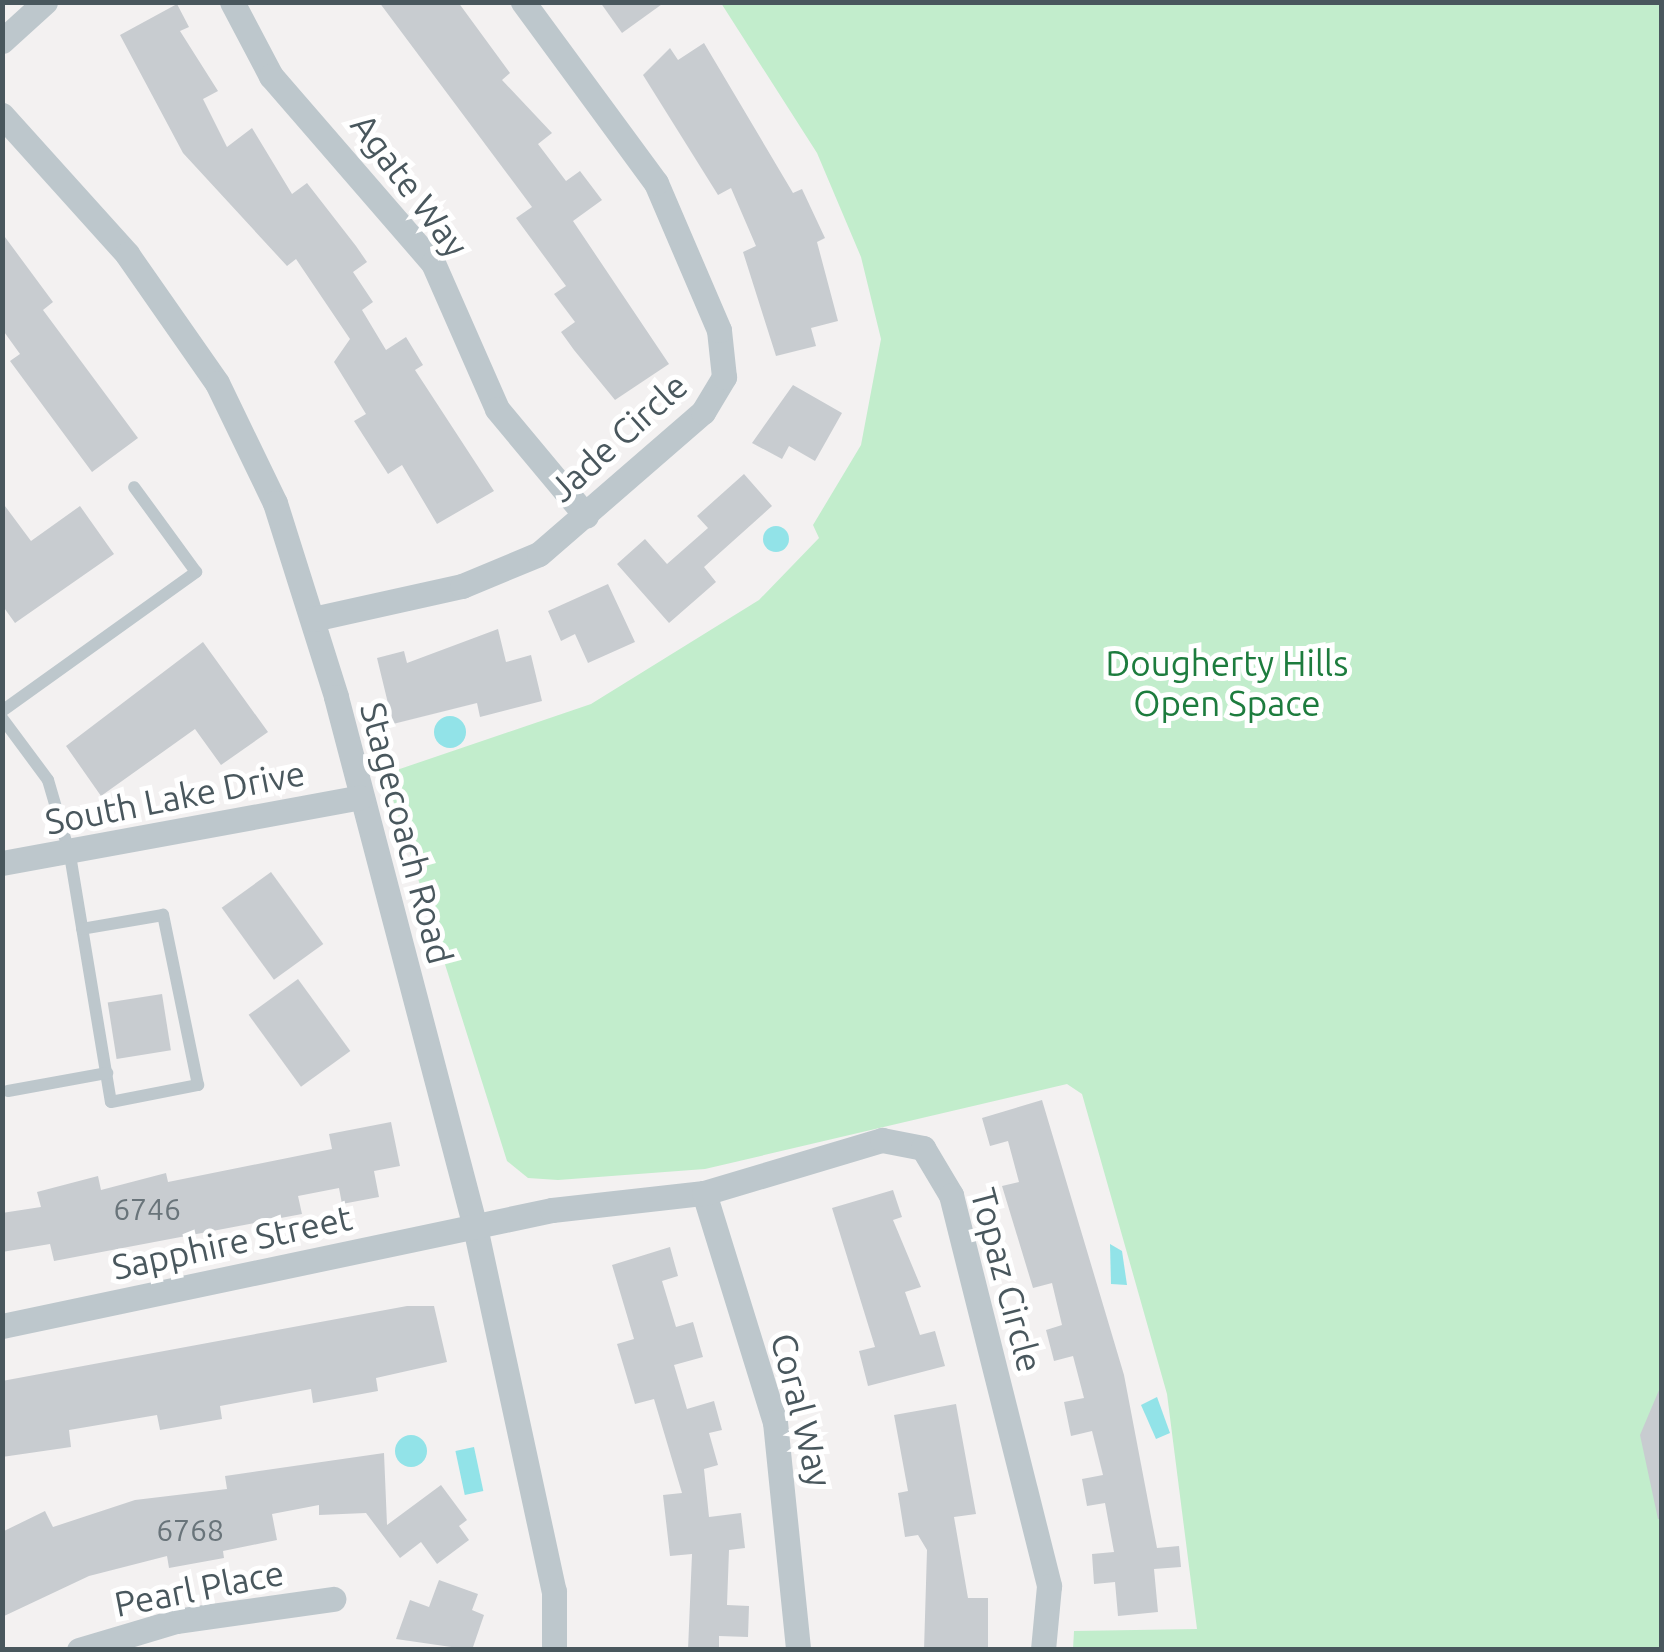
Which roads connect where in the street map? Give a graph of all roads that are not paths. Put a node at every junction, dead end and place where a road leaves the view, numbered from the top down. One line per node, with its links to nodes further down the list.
1 (45, 2): 4 (street)
2 (232, 2): 7 (street, Agate Way)
3 (523, 2): 7 (street, Jade Circle)
4 (2, 40)
5 (2, 116): 8 (street, Stagecoach Road)
6 (134, 488): 9 (lane)
7 (586, 516): 8 (street, Jade Circle)
8 (313, 619): 10 (street, Stagecoach Road)
9 (2, 715): 11 (lane)
10 (360, 797): 11 (street, South Lake Drive); 17 (street, Stagecoach Road)
11 (70, 855): 12 (street, South Lake Drive); 13 (lane)
12 (2, 863)
13 (82, 930): 14 (lane); 14 (lane)
14 (107, 1073): 15 (lane)
15 (8, 1091)
16 (704, 1193): 17 (street, Topaz Circle); 22 (street, Coral Way); 23 (street, Topaz Circle)
17 (475, 1227): 18 (street, Sapphire Street); 21 (street, Stagecoach Road)
18 (2, 1326)
19 (333, 1599): 20 (street, Pearl Place)
20 (79, 1650)
21 (554, 1650)
22 (798, 1650)
23 (1042, 1650)

